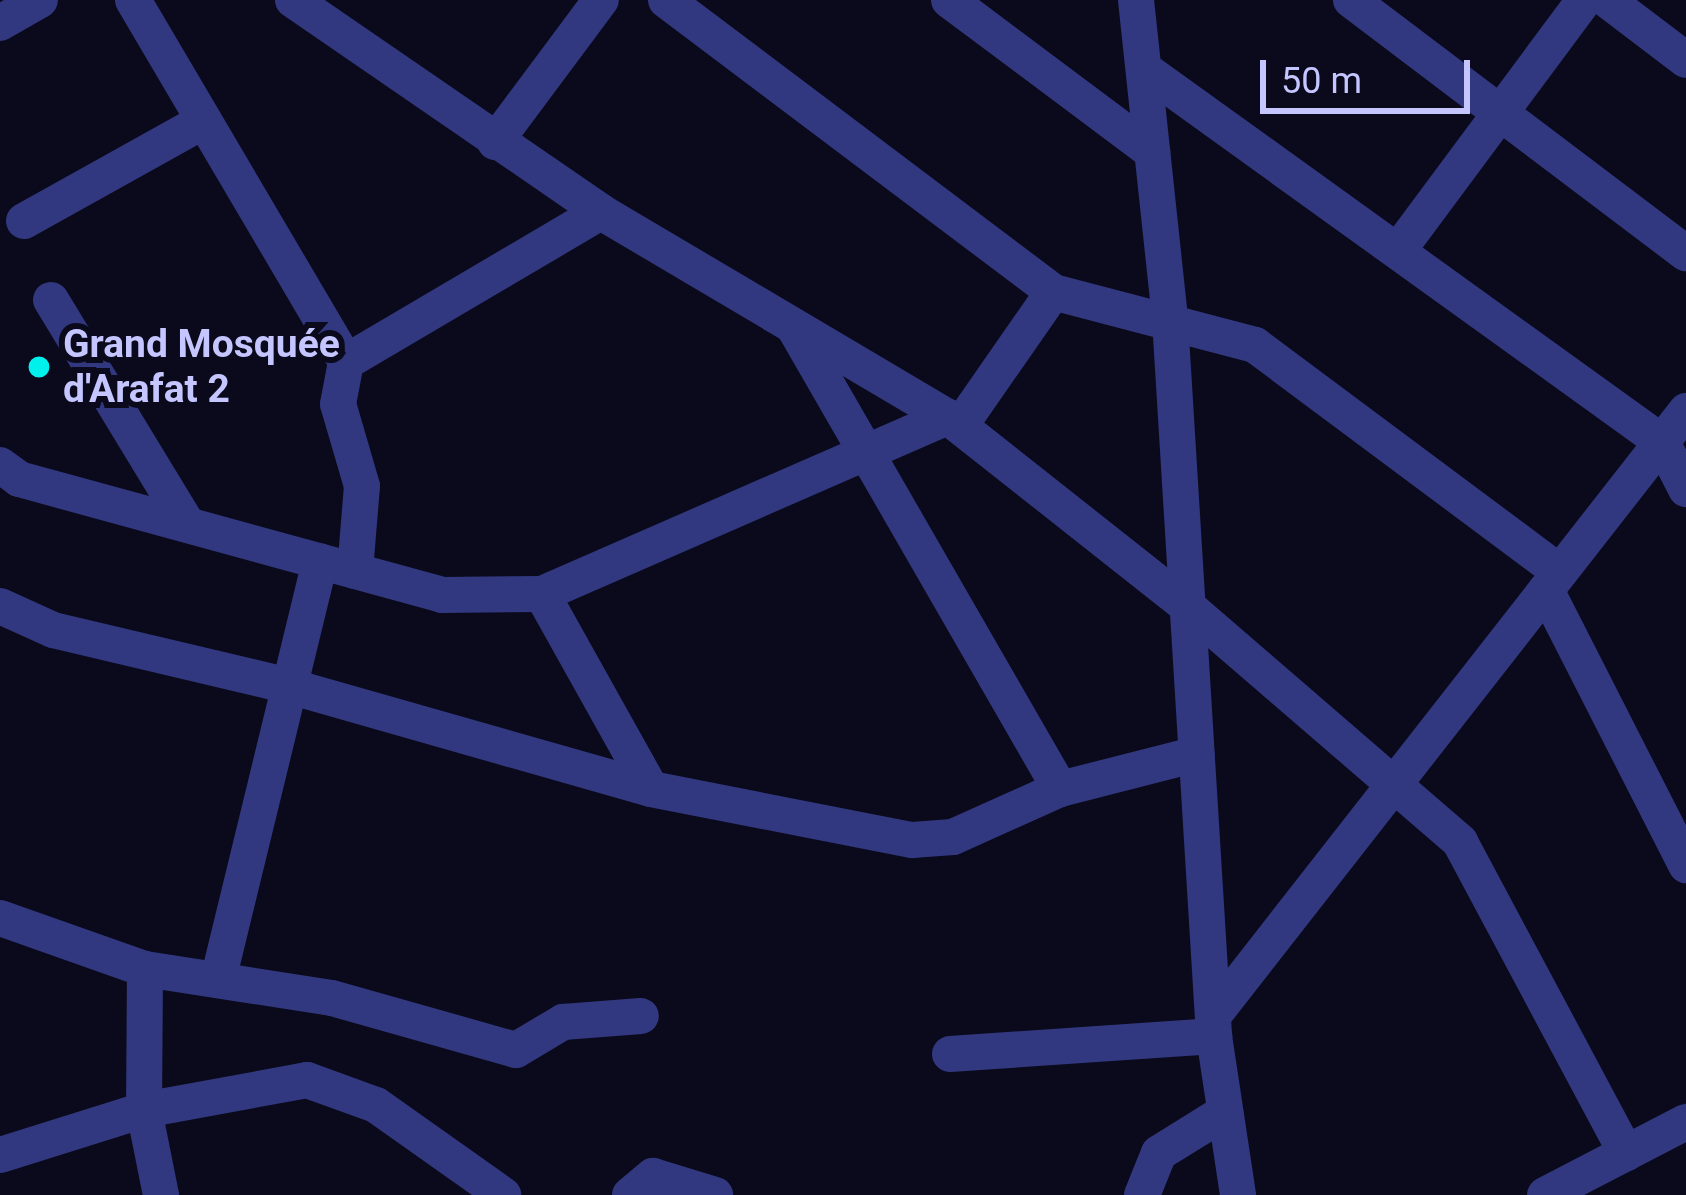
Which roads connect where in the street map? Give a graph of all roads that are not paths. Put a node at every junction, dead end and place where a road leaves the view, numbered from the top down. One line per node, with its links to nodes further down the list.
1 (40, 0): 11 (street)
2 (133, 0): 15 (street)
3 (293, 0): 16 (street)
4 (601, 0): 16 (street)
5 (666, 0): 22 (street)
6 (949, 0): 17 (street)
7 (1136, 0): 13 (street)
8 (1351, 0): 14 (street)
9 (1584, 0): 14 (street)
10 (1607, 0): 12 (street)
11 (0, 23)
12 (1686, 60)
13 (1144, 69): 17 (street); 20 (street)
14 (1504, 116): 20 (street); 21 (street)
15 (204, 121): 19 (street); 26 (street)
16 (495, 142): 18 (street)
17 (1152, 152): 24 (street)
18 (601, 212): 25 (street); 26 (street)
19 (24, 221)
20 (1400, 248): 29 (street)
21 (1686, 254)
22 (1053, 292): 24 (street); 28 (street)
23 (51, 300): 33 (street)
24 (1170, 320): 35 (street); 38 (street)
25 (793, 326): 28 (street); 30 (street)
26 (346, 362): 34 (street)
27 (1686, 411): 29 (street)
28 (954, 422): 30 (street); 38 (street)
29 (1662, 442): 32 (street); 35 (street)
30 (864, 450): 36 (street); 43 (street)
31 (0, 466): 33 (street)
32 (1686, 489)
33 (188, 525): 34 (street)
34 (338, 566): 36 (street); 39 (street)
35 (1553, 581): 41 (street); 44 (street)
36 (542, 594): 42 (street)
37 (0, 606): 39 (street)
38 (1187, 606): 40 (street); 41 (street)
39 (289, 686): 42 (street); 47 (street)
40 (1196, 754): 43 (street); 49 (street)
41 (1393, 787): 49 (street); 54 (street)
42 (651, 789): 43 (street)
43 (1060, 789)
44 (1684, 856)
45 (0, 918): 46 (street)
46 (145, 969): 47 (street); 51 (street)
47 (218, 980): 48 (street)
48 (641, 1016)
49 (1214, 1026): 50 (street); 52 (street)
50 (950, 1054)
51 (144, 1110): 55 (street); 56 (street); 57 (street)
52 (1225, 1112): 60 (street); 61 (street)
53 (1686, 1122): 54 (street)
54 (1626, 1153): 62 (street)
55 (0, 1156)
56 (161, 1195)
57 (503, 1195)
58 (630, 1195): 59 (street)
59 (715, 1195)
60 (1142, 1195)
61 (1238, 1195)
62 (1545, 1195)

